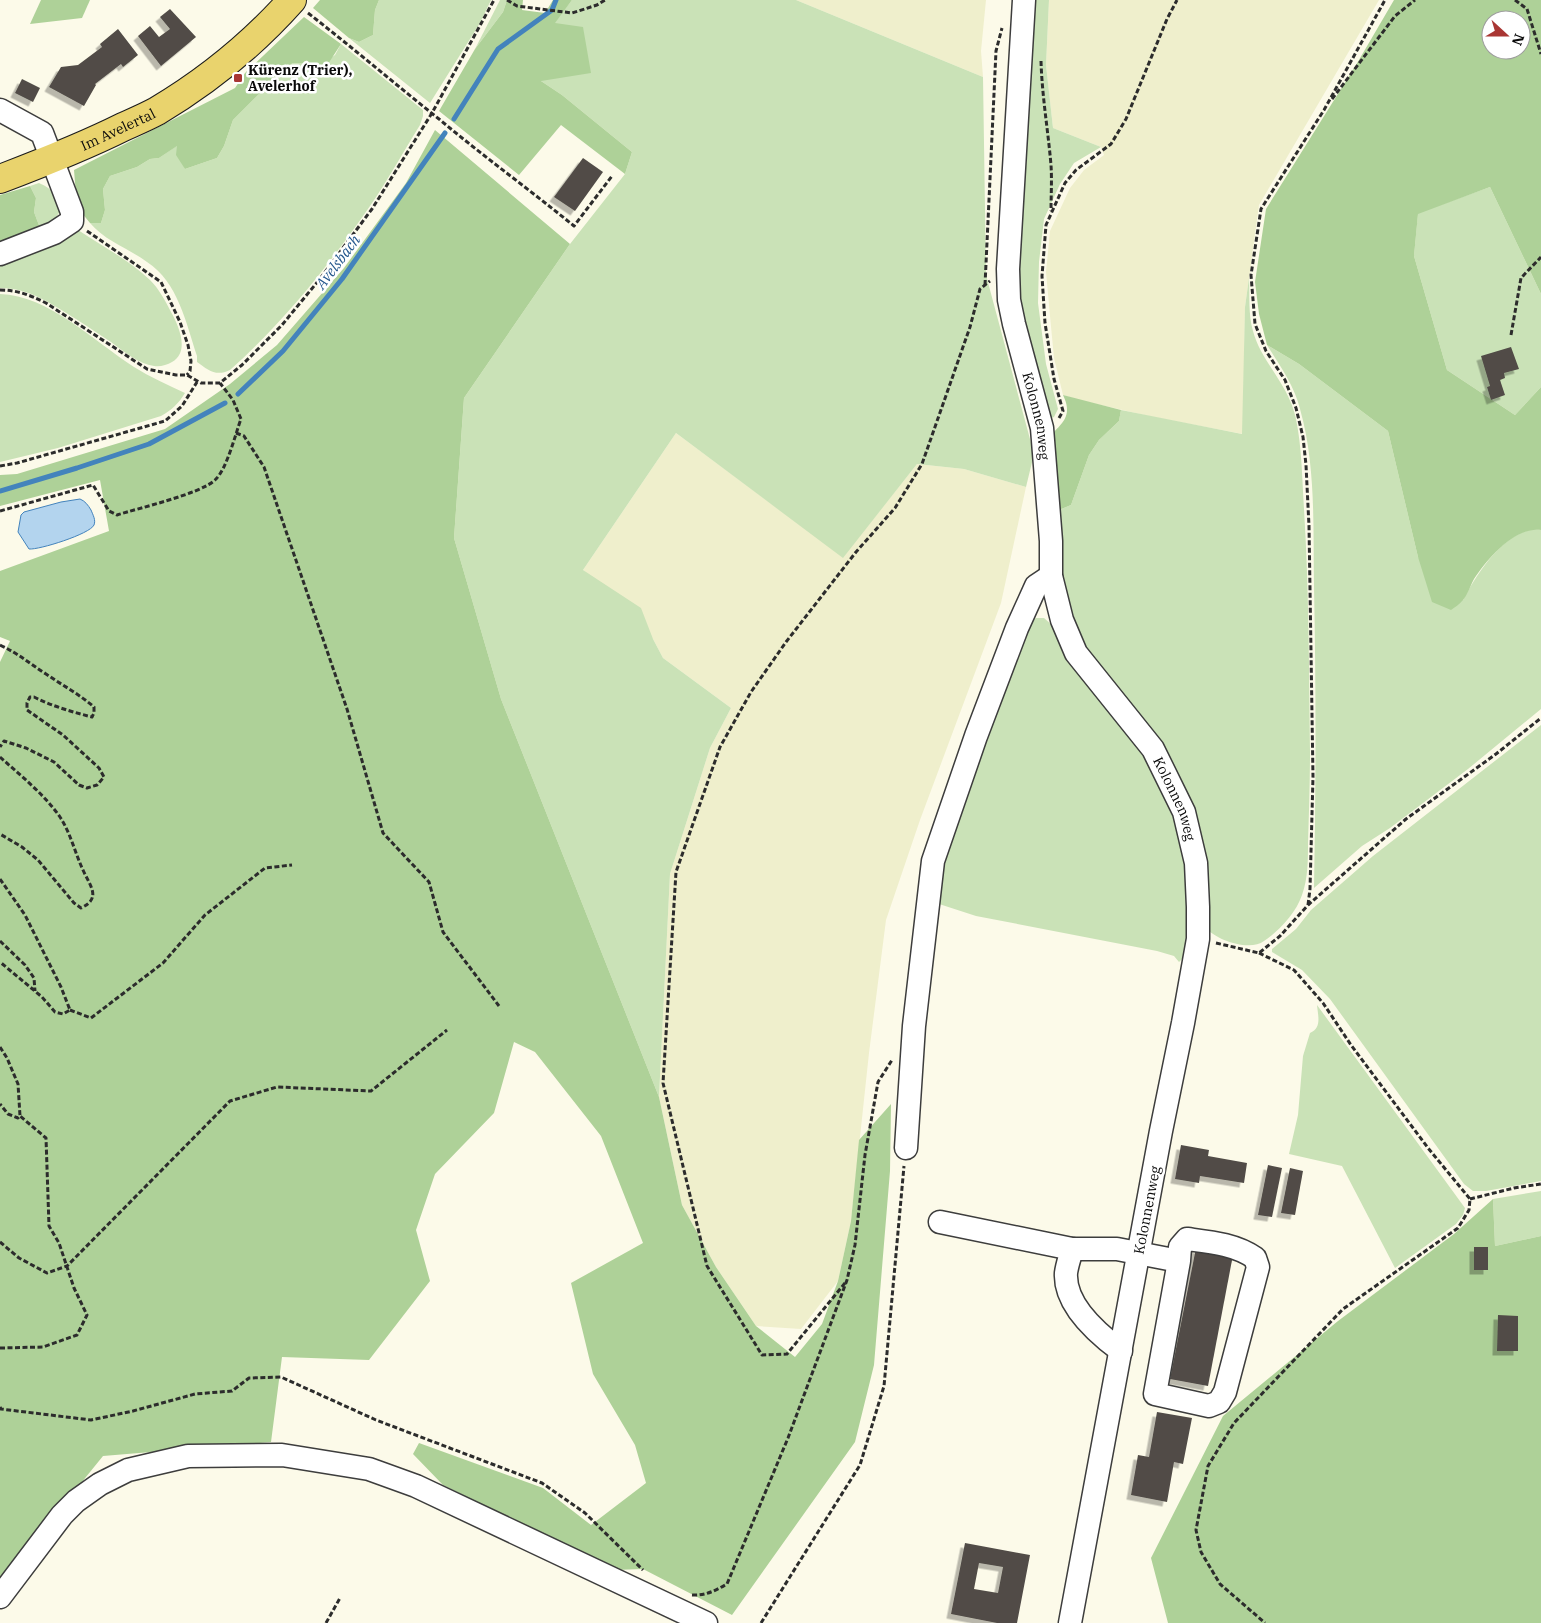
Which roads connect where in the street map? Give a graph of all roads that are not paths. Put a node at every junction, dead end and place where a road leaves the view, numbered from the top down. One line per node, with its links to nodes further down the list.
1 (292, 0): 4 (main road, Im Avelertal)
2 (1024, 0): 7 (street, Kolonnenweg)
3 (0, 110): 4 (street)
4 (51, 159): 5 (main road, Im Avelertal); 6 (street)
5 (0, 179)
6 (0, 254)
7 (1051, 576): 8 (street); 11 (street, Kolonnenweg)
8 (906, 1148)
9 (940, 1222): 10 (street)
10 (1072, 1249): 11 (street); 13 (street)
11 (1139, 1253): 12 (street); 13 (street, Kolonnenweg)
12 (1178, 1261): 12 (street)
13 (1121, 1351): 16 (street, Kolonnenweg)
14 (0, 1597): 15 (street)
15 (706, 1623)
16 (1070, 1623)

